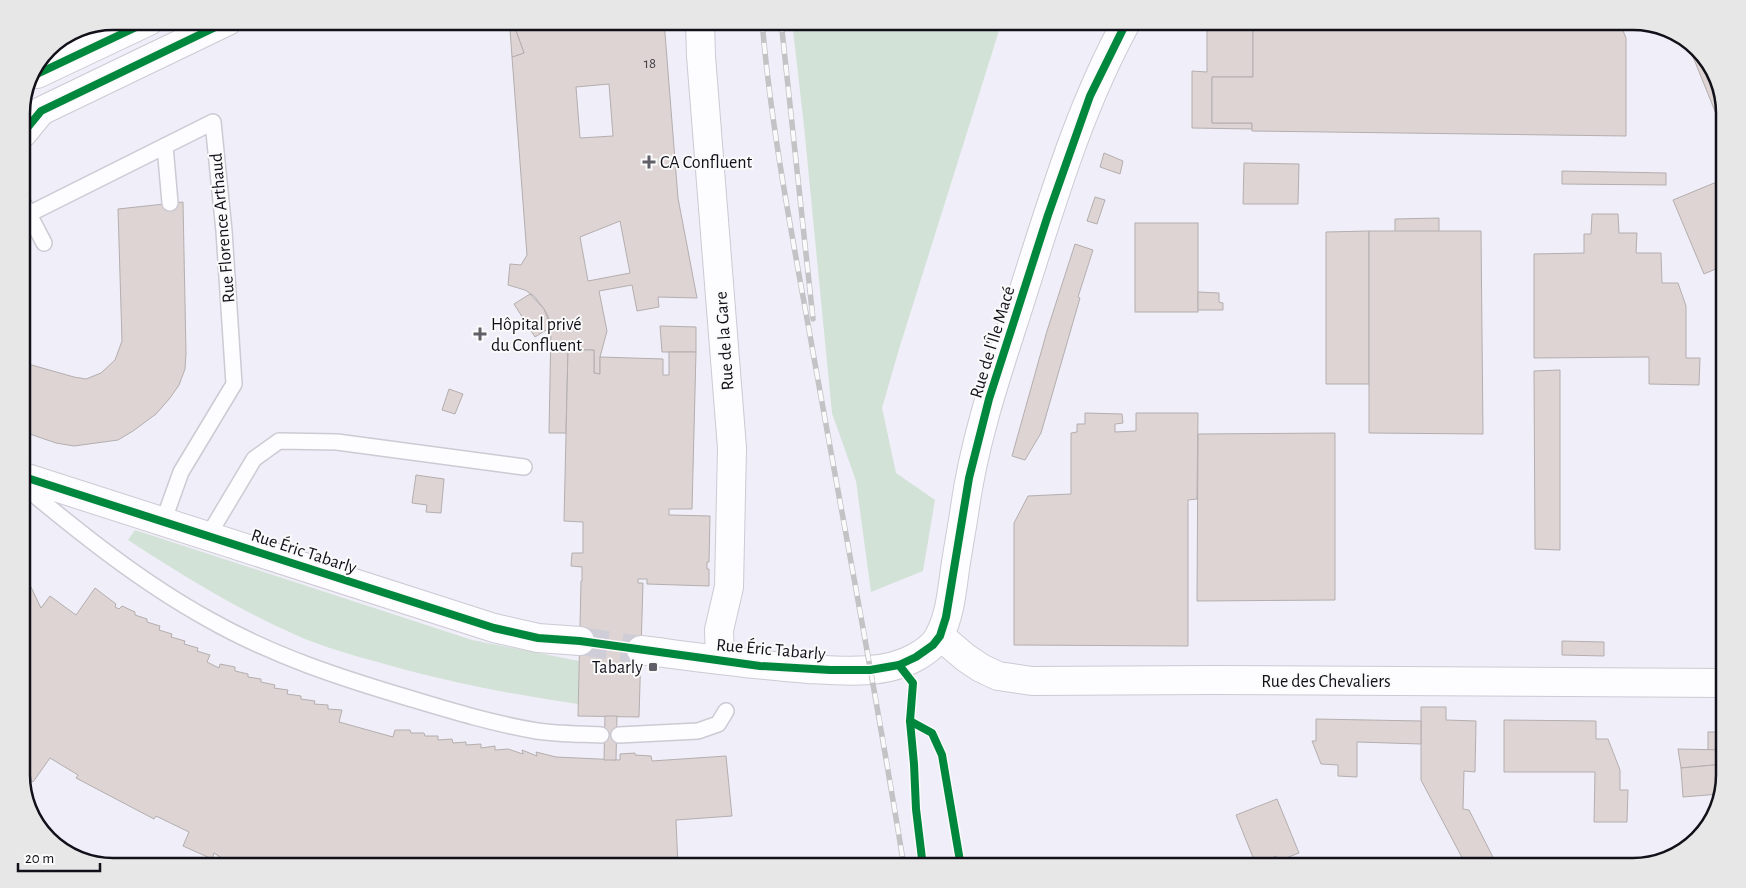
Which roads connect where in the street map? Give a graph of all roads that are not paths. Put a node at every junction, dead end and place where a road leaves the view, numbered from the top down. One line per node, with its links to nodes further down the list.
1 (130, 30): 5 (street)
2 (209, 30): 6 (street)
3 (700, 30): 20 (street, Rue de la Gare)
4 (1123, 30): 17 (street, Rue de l'Île Macé)
5 (41, 71)
6 (30, 119)
7 (165, 146): 8 (lane); 9 (lane, Rue Florence Arthaud); 15 (lane, Rue Florence Arthaud)
8 (170, 204)
9 (30, 214)
10 (30, 216): 11 (lane)
11 (44, 243)
12 (524, 467): 16 (lane)
13 (30, 479): 15 (street, Rue Éric Tabarly)
14 (30, 491): 23 (lane)
15 (163, 522): 16 (street, Rue Éric Tabarly)
16 (208, 536): 18 (street, Rue Éric Tabarly)
17 (940, 636): 20 (street, Rue Éric Tabarly); 21 (street, Rue des Chevaliers)
18 (580, 641)
19 (641, 650): 20 (street, Rue Éric Tabarly)
20 (720, 660)
21 (1716, 684)
22 (726, 711): 24 (lane)
23 (601, 735)
24 (619, 735)

